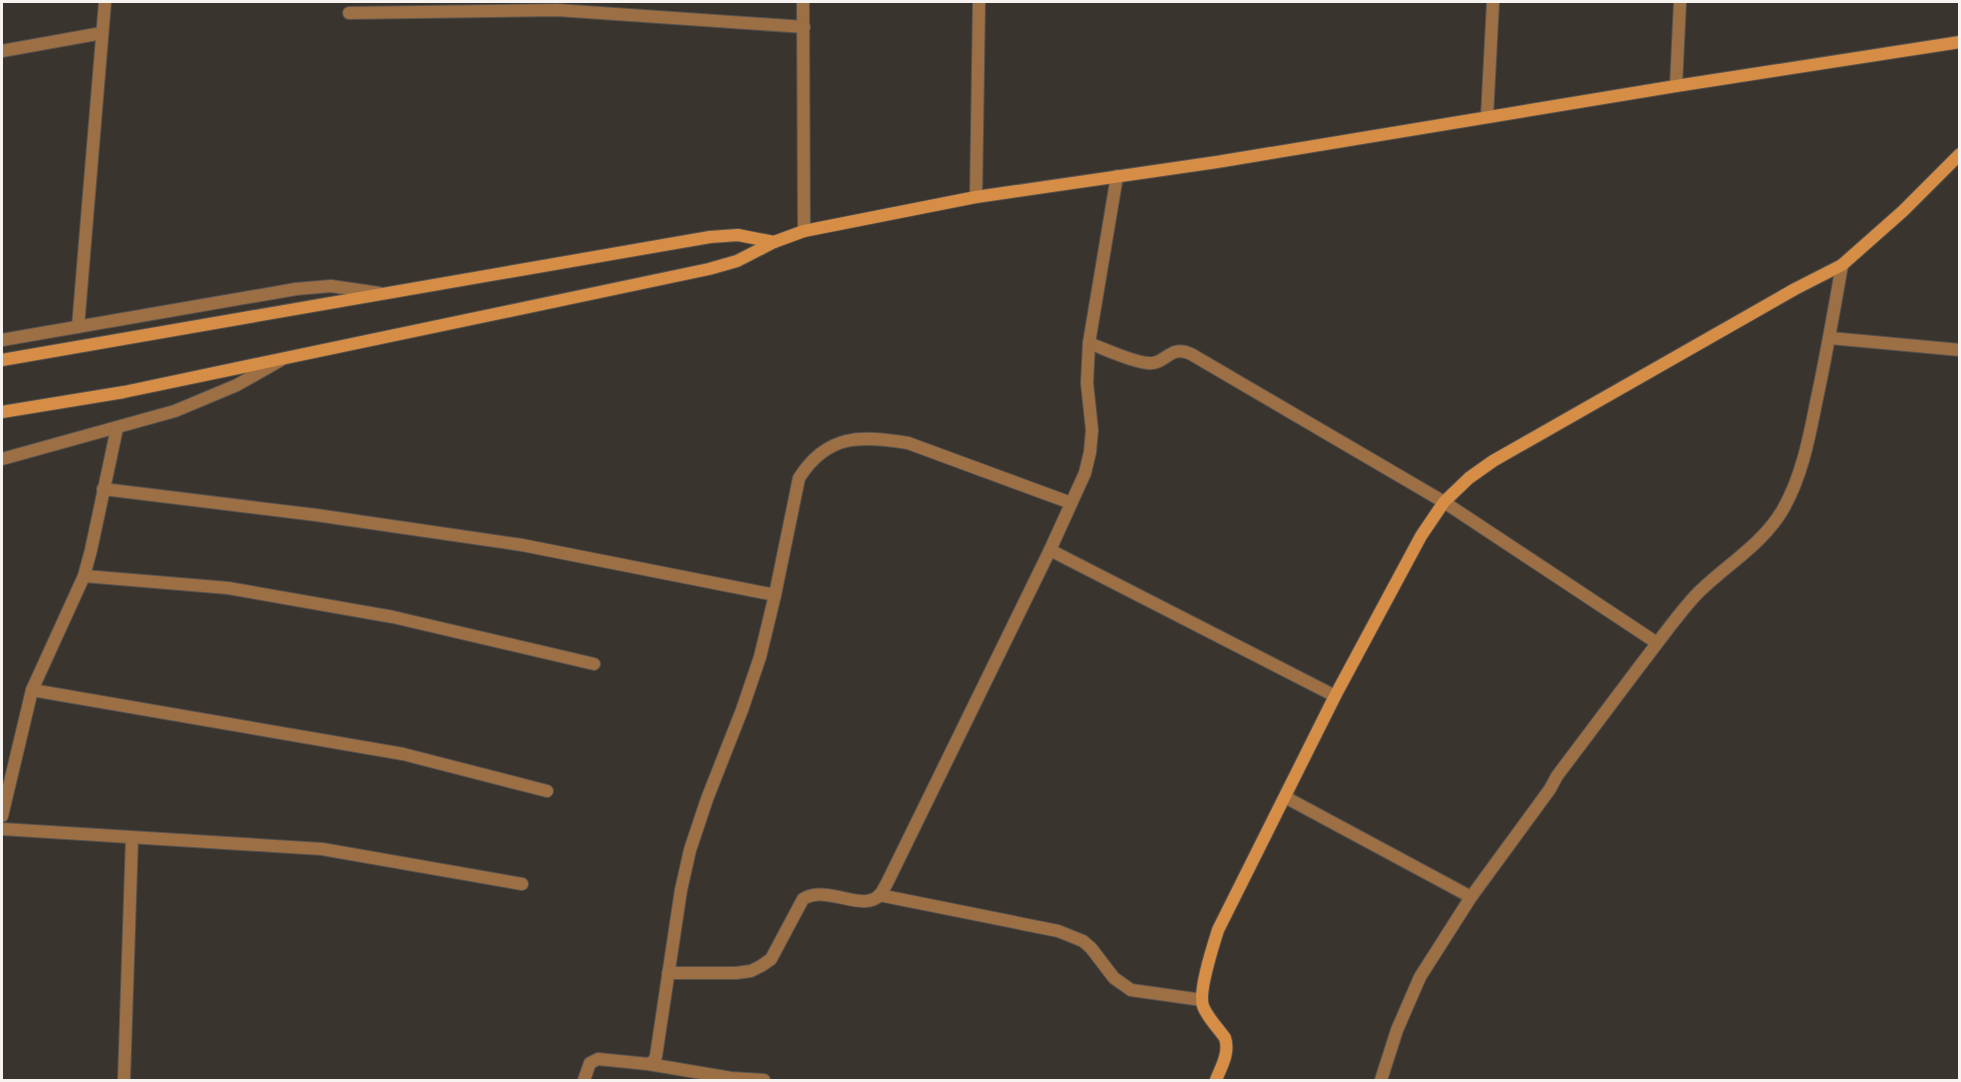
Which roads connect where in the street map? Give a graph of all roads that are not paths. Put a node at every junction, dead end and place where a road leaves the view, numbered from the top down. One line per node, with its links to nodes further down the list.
1 (105, 2): 8 (street)
2 (803, 2): 7 (street)
3 (979, 2): 15 (street)
4 (1492, 2): 12 (street)
5 (1680, 2): 11 (street)
6 (349, 13): 7 (street)
7 (804, 27): 16 (street)
8 (102, 33): 10 (street); 20 (street)
9 (1959, 42): 11 (street)
10 (2, 51)
11 (1676, 86): 12 (street)
12 (1487, 117): 14 (street)
13 (1959, 154): 18 (street)
14 (1117, 176): 15 (street); 23 (street)
15 (976, 197): 16 (street)
16 (804, 231): 17 (street)
17 (774, 242): 19 (street); 25 (street)
18 (1842, 265): 21 (street); 31 (street)
19 (386, 294): 20 (street); 26 (street)
20 (78, 327): 22 (street)
21 (1830, 338): 24 (street); 36 (street)
22 (2, 340)
23 (1089, 343): 31 (street); 32 (street)
24 (1959, 350)
25 (285, 358): 27 (street); 28 (street)
26 (2, 360)
27 (2, 412)
28 (117, 428): 29 (street); 30 (street)
29 (2, 459)
30 (103, 489): 34 (street); 35 (street)
31 (1444, 502): 36 (street); 39 (street)
32 (1071, 503): 33 (street); 35 (street)
33 (1050, 550): 39 (street); 46 (street)
34 (84, 576): 37 (street); 38 (street)
35 (775, 595): 48 (street)
36 (1657, 643): 47 (street)
37 (594, 664)
38 (32, 690): 40 (street); 42 (street)
39 (1335, 696): 41 (street)
40 (547, 791)
41 (1285, 797): 47 (street); 49 (street)
42 (2, 816)
43 (2, 829): 44 (street)
44 (132, 838): 45 (street); 51 (street)
45 (522, 884)
46 (879, 895): 48 (street); 49 (street)
47 (1471, 897): 55 (street)
48 (668, 973): 50 (street)
49 (1202, 1000): 54 (street)
50 (648, 1064): 52 (street); 53 (street)
51 (124, 1080)
52 (584, 1080)
53 (764, 1080)
54 (1216, 1080)
55 (1381, 1080)

